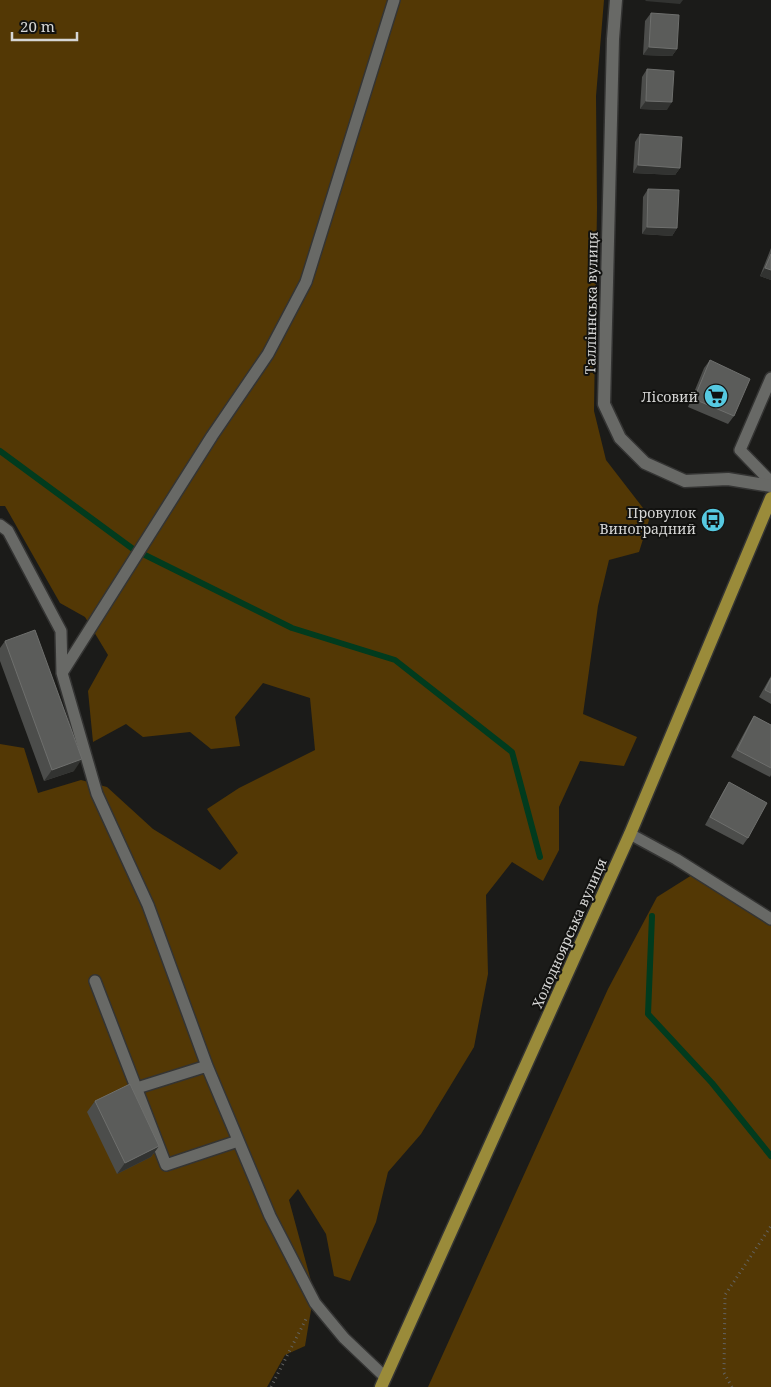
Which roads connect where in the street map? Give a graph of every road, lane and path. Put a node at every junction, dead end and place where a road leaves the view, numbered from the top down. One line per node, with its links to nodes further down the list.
1 (394, 0): 8 (lane)
2 (616, 0): 5 (street, Талліннська вулиця)
3 (771, 378): 4 (lane)
4 (771, 482)
5 (771, 486)
6 (771, 498): 9 (main road, Холодноярська вулиця)
7 (0, 525): 8 (lane)
8 (62, 672): 12 (lane)
9 (630, 834): 10 (lane); 17 (main road, Холодноярська вулиця)
10 (771, 919)
11 (95, 981): 13 (lane)
12 (207, 1066): 13 (lane); 14 (lane)
13 (137, 1088): 14 (lane)
14 (238, 1141): 16 (lane)
15 (771, 1226): 19 (path)
16 (314, 1303): 17 (lane); 18 (path)
17 (383, 1382)
18 (271, 1387)
19 (732, 1387)

